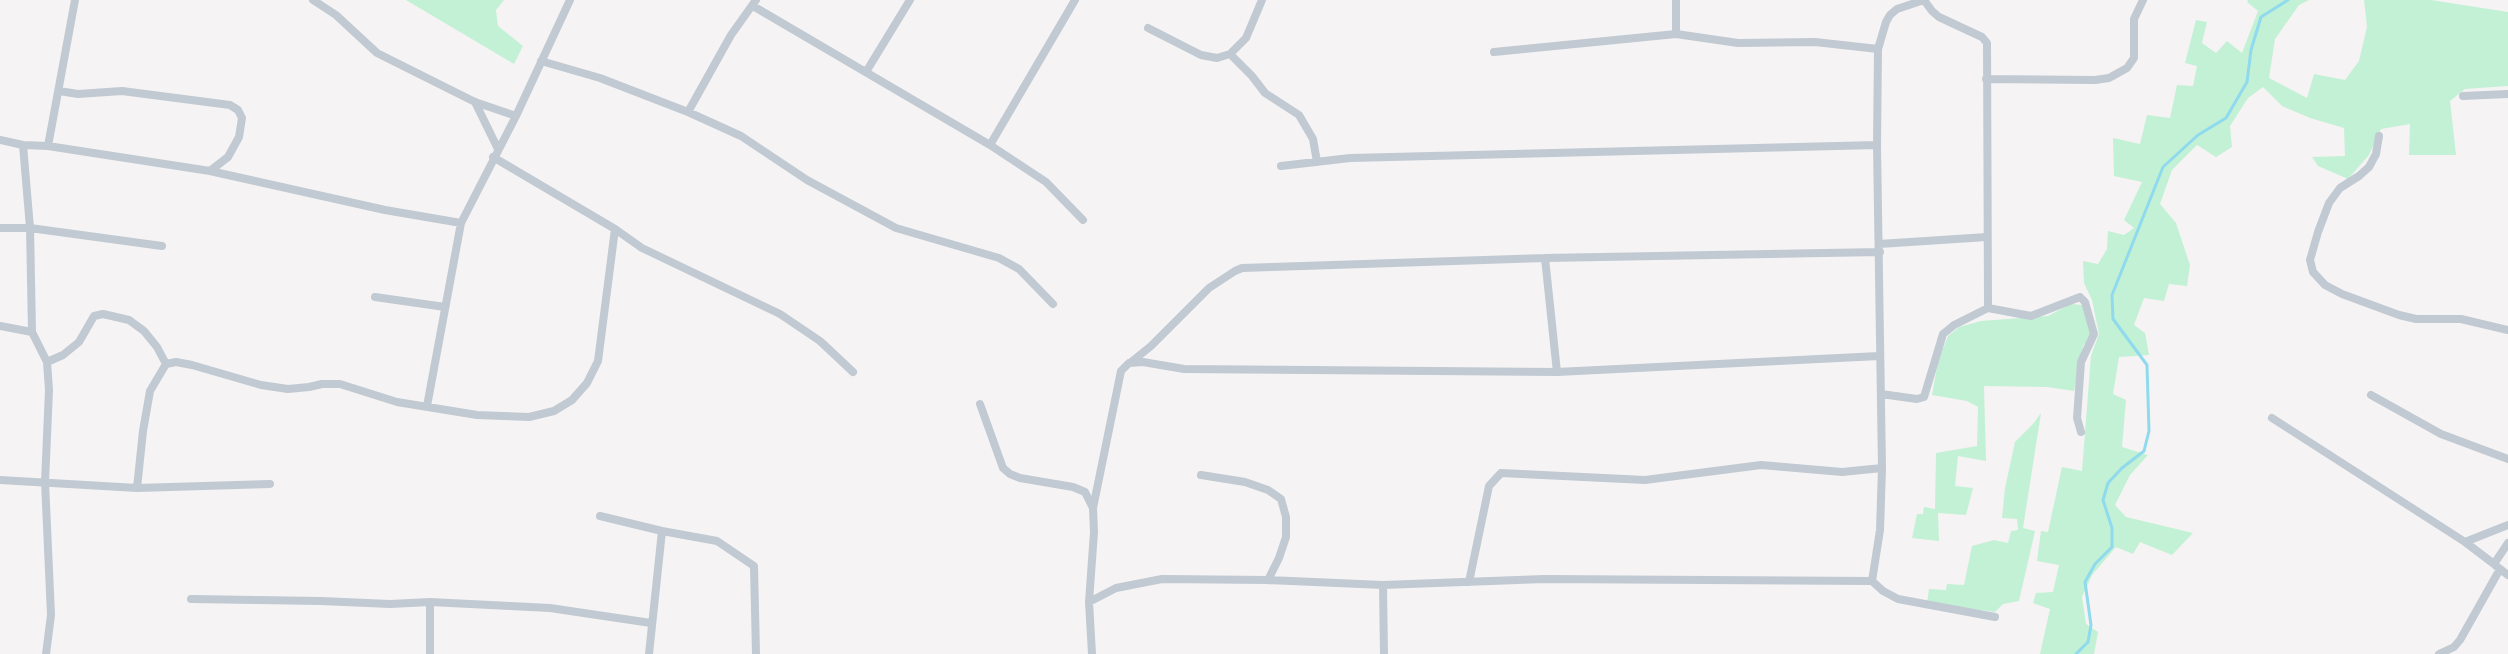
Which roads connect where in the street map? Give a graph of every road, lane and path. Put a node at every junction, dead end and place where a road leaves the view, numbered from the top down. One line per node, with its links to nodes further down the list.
1 (75, 0): 19 (street)
2 (313, 0): 22 (street)
3 (570, 0): 16 (street)
4 (910, 0): 17 (street)
5 (1075, 0): 28 (street)
6 (1262, 0): 15 (street)
7 (1676, 0): 12 (street)
8 (1924, 0): 13 (street); 18 (street)
9 (2143, 0): 18 (street)
10 (754, 3): 17 (street); 23 (street)
11 (1148, 28): 15 (street)
12 (1676, 34): 13 (street); 14 (street)
13 (1878, 48): 29 (street)
14 (1494, 52)
15 (1230, 54): 33 (street)
16 (541, 61): 23 (street); 24 (street)
17 (866, 72): 28 (street)
18 (1986, 79): 41 (street)
19 (59, 90): 30 (street); 35 (street)
20 (2508, 94): 21 (street)
21 (2463, 96)
22 (475, 102): 24 (street); 31 (street)
23 (688, 112): 46 (street)
24 (516, 116): 31 (street)
25 (2379, 136): 50 (street)
26 (0, 140): 27 (street)
27 (23, 145): 30 (street); 39 (street)
28 (990, 145): 36 (street)
29 (1877, 145): 33 (street); 43 (street)
30 (48, 146): 35 (street)
31 (498, 149): 32 (street)
32 (494, 157): 37 (street); 40 (street)
33 (1317, 162): 34 (street)
34 (1281, 166)
35 (210, 171): 37 (street)
36 (1082, 220)
37 (461, 223): 47 (street)
38 (0, 228): 39 (street)
39 (30, 228): 42 (street); 51 (street)
40 (615, 229): 56 (street); 61 (street)
41 (1987, 238): 43 (street); 48 (street)
42 (162, 246)
43 (1880, 248): 44 (street); 52 (street)
44 (1545, 258): 55 (street); 57 (street)
45 (375, 297): 47 (street)
46 (1052, 304)
47 (445, 308): 61 (street)
48 (1988, 308): 58 (street); 63 (street)
49 (0, 326): 51 (street)
50 (2508, 330)
51 (32, 332): 53 (street)
52 (1879, 356): 57 (street); 58 (street)
53 (47, 362): 54 (street); 68 (street)
54 (166, 364): 61 (street); 70 (street)
55 (1129, 364): 57 (street); 71 (street)
56 (853, 372)
57 (1556, 372)
58 (1881, 394): 65 (street)
59 (2370, 395): 64 (street)
60 (980, 404): 71 (street)
61 (427, 406)
62 (2272, 418): 75 (street)
63 (2081, 432)
64 (2508, 459)
65 (1882, 468): 80 (street); 81 (street)
66 (1201, 475): 79 (street)
67 (0, 480): 68 (street)
68 (45, 482): 70 (street); 88 (street)
69 (270, 484): 70 (street)
70 (137, 488)
71 (1093, 508): 85 (street)
72 (600, 516): 74 (street)
73 (2508, 525): 75 (street)
74 (662, 531): 87 (street); 91 (street)
75 (2465, 542): 77 (street)
76 (2508, 543): 77 (street)
77 (2497, 566): 78 (street); 94 (street)
78 (2508, 575)
79 (1268, 580): 82 (street); 85 (street)
80 (1872, 581): 81 (street); 86 (street)
81 (1469, 582): 82 (street)
82 (1383, 585): 93 (street)
83 (191, 599): 84 (street)
84 (430, 602): 87 (street); 89 (street)
85 (1089, 602): 92 (street)
86 (1995, 617)
87 (651, 623): 90 (street)
88 (46, 654)
89 (430, 654)
90 (649, 654)
91 (756, 654)
92 (1092, 654)
93 (1384, 654)
94 (2438, 654)

